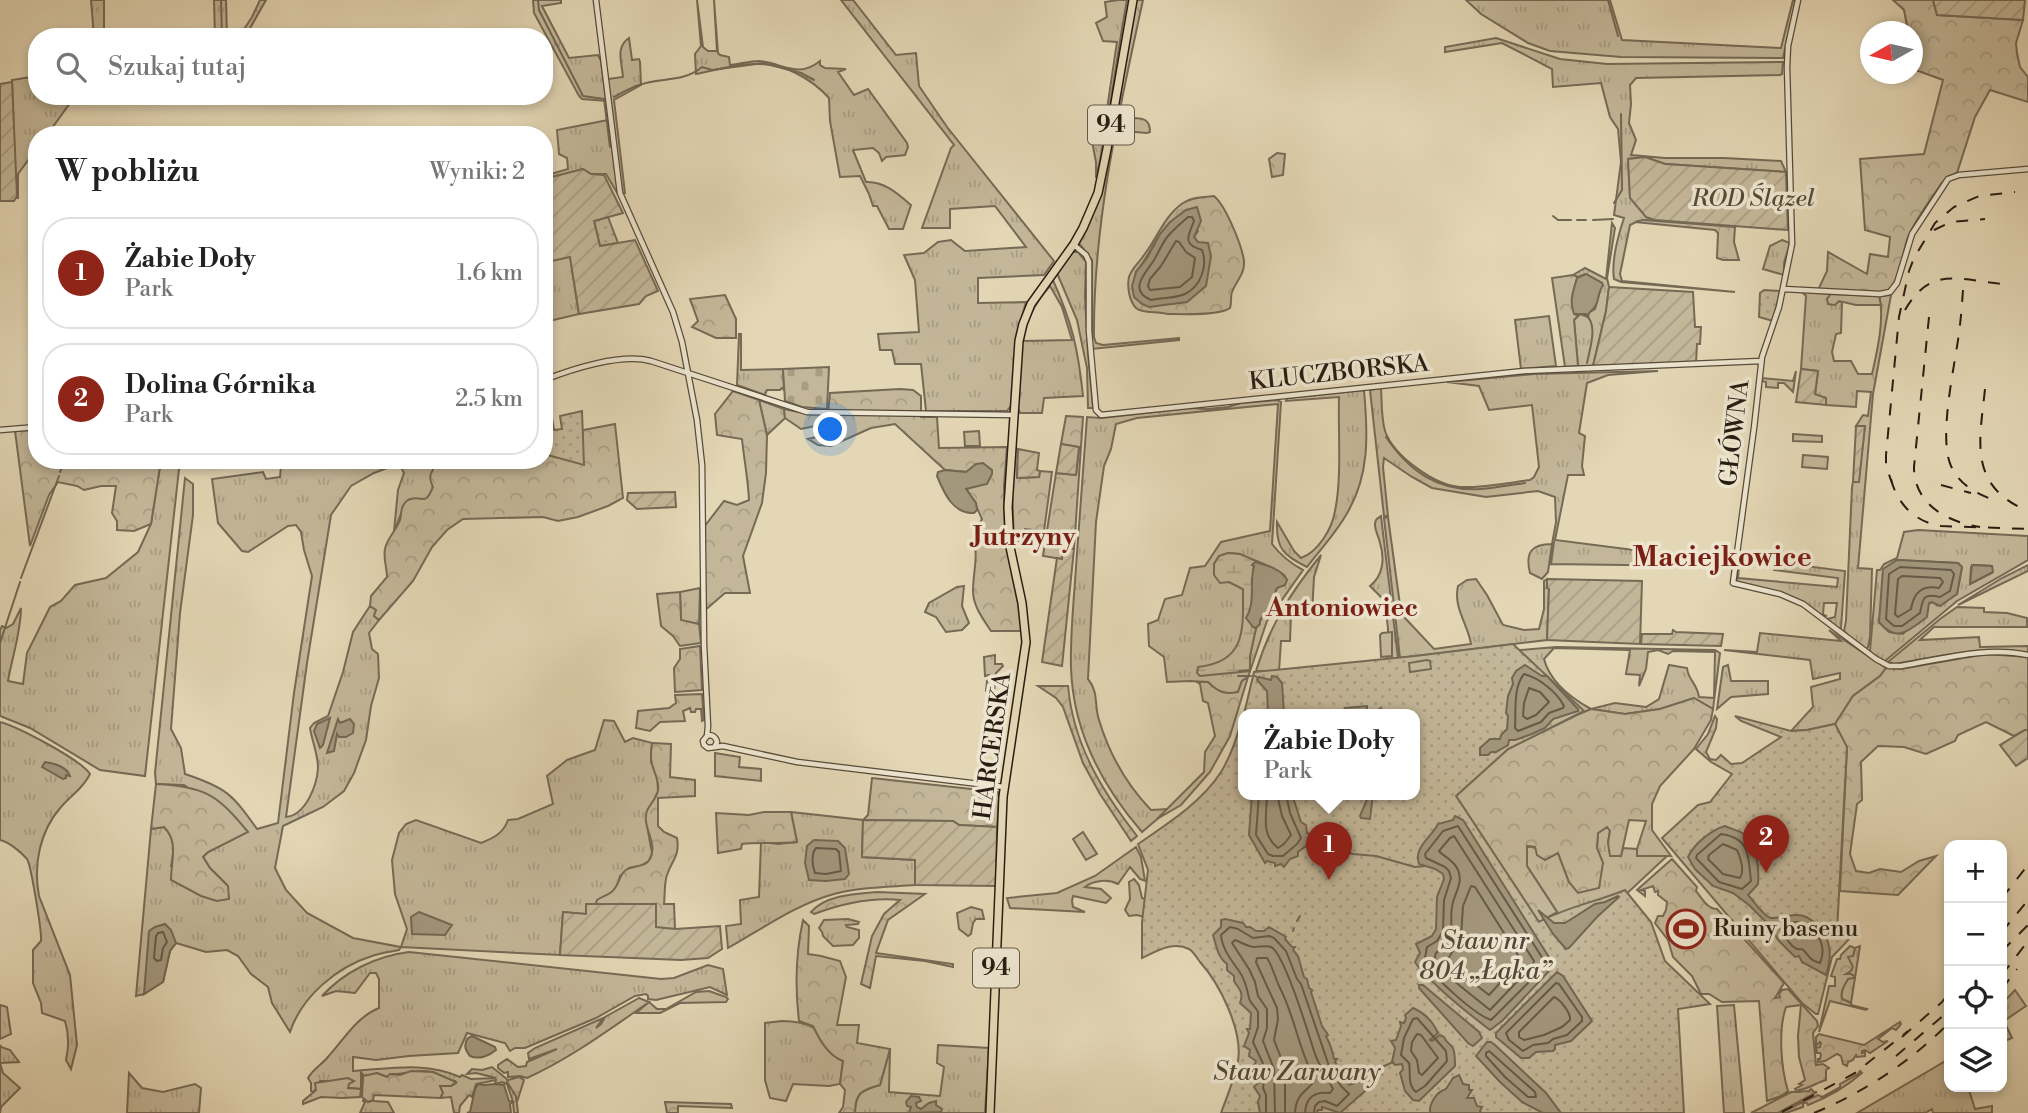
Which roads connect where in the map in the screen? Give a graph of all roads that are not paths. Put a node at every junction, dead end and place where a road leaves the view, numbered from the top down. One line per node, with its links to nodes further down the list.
1 (596, 0): 8 (street)
2 (1133, 0): 5 (main road, 94)
3 (1798, 0): 6 (street, GŁÓWNA)
4 (2028, 169): 6 (street)
5 (1074, 244): 7 (street, KLUCZBORSKA); 10 (main road, 94)
6 (1783, 287): 7 (street, GŁÓWNA)
7 (1761, 361): 13 (street, GŁÓWNA)
8 (688, 373): 9 (street); 10 (street); 14 (street)
9 (553, 376)
10 (1013, 415): 16 (main road, HARCERSKA / 94)
11 (28, 428): 12 (street)
12 (0, 430)
13 (2028, 655)
14 (710, 735): 15 (street); 15 (street)
15 (715, 744): 16 (street)
16 (1005, 787): 17 (main road, HARCERSKA / 94)
17 (990, 1113)

